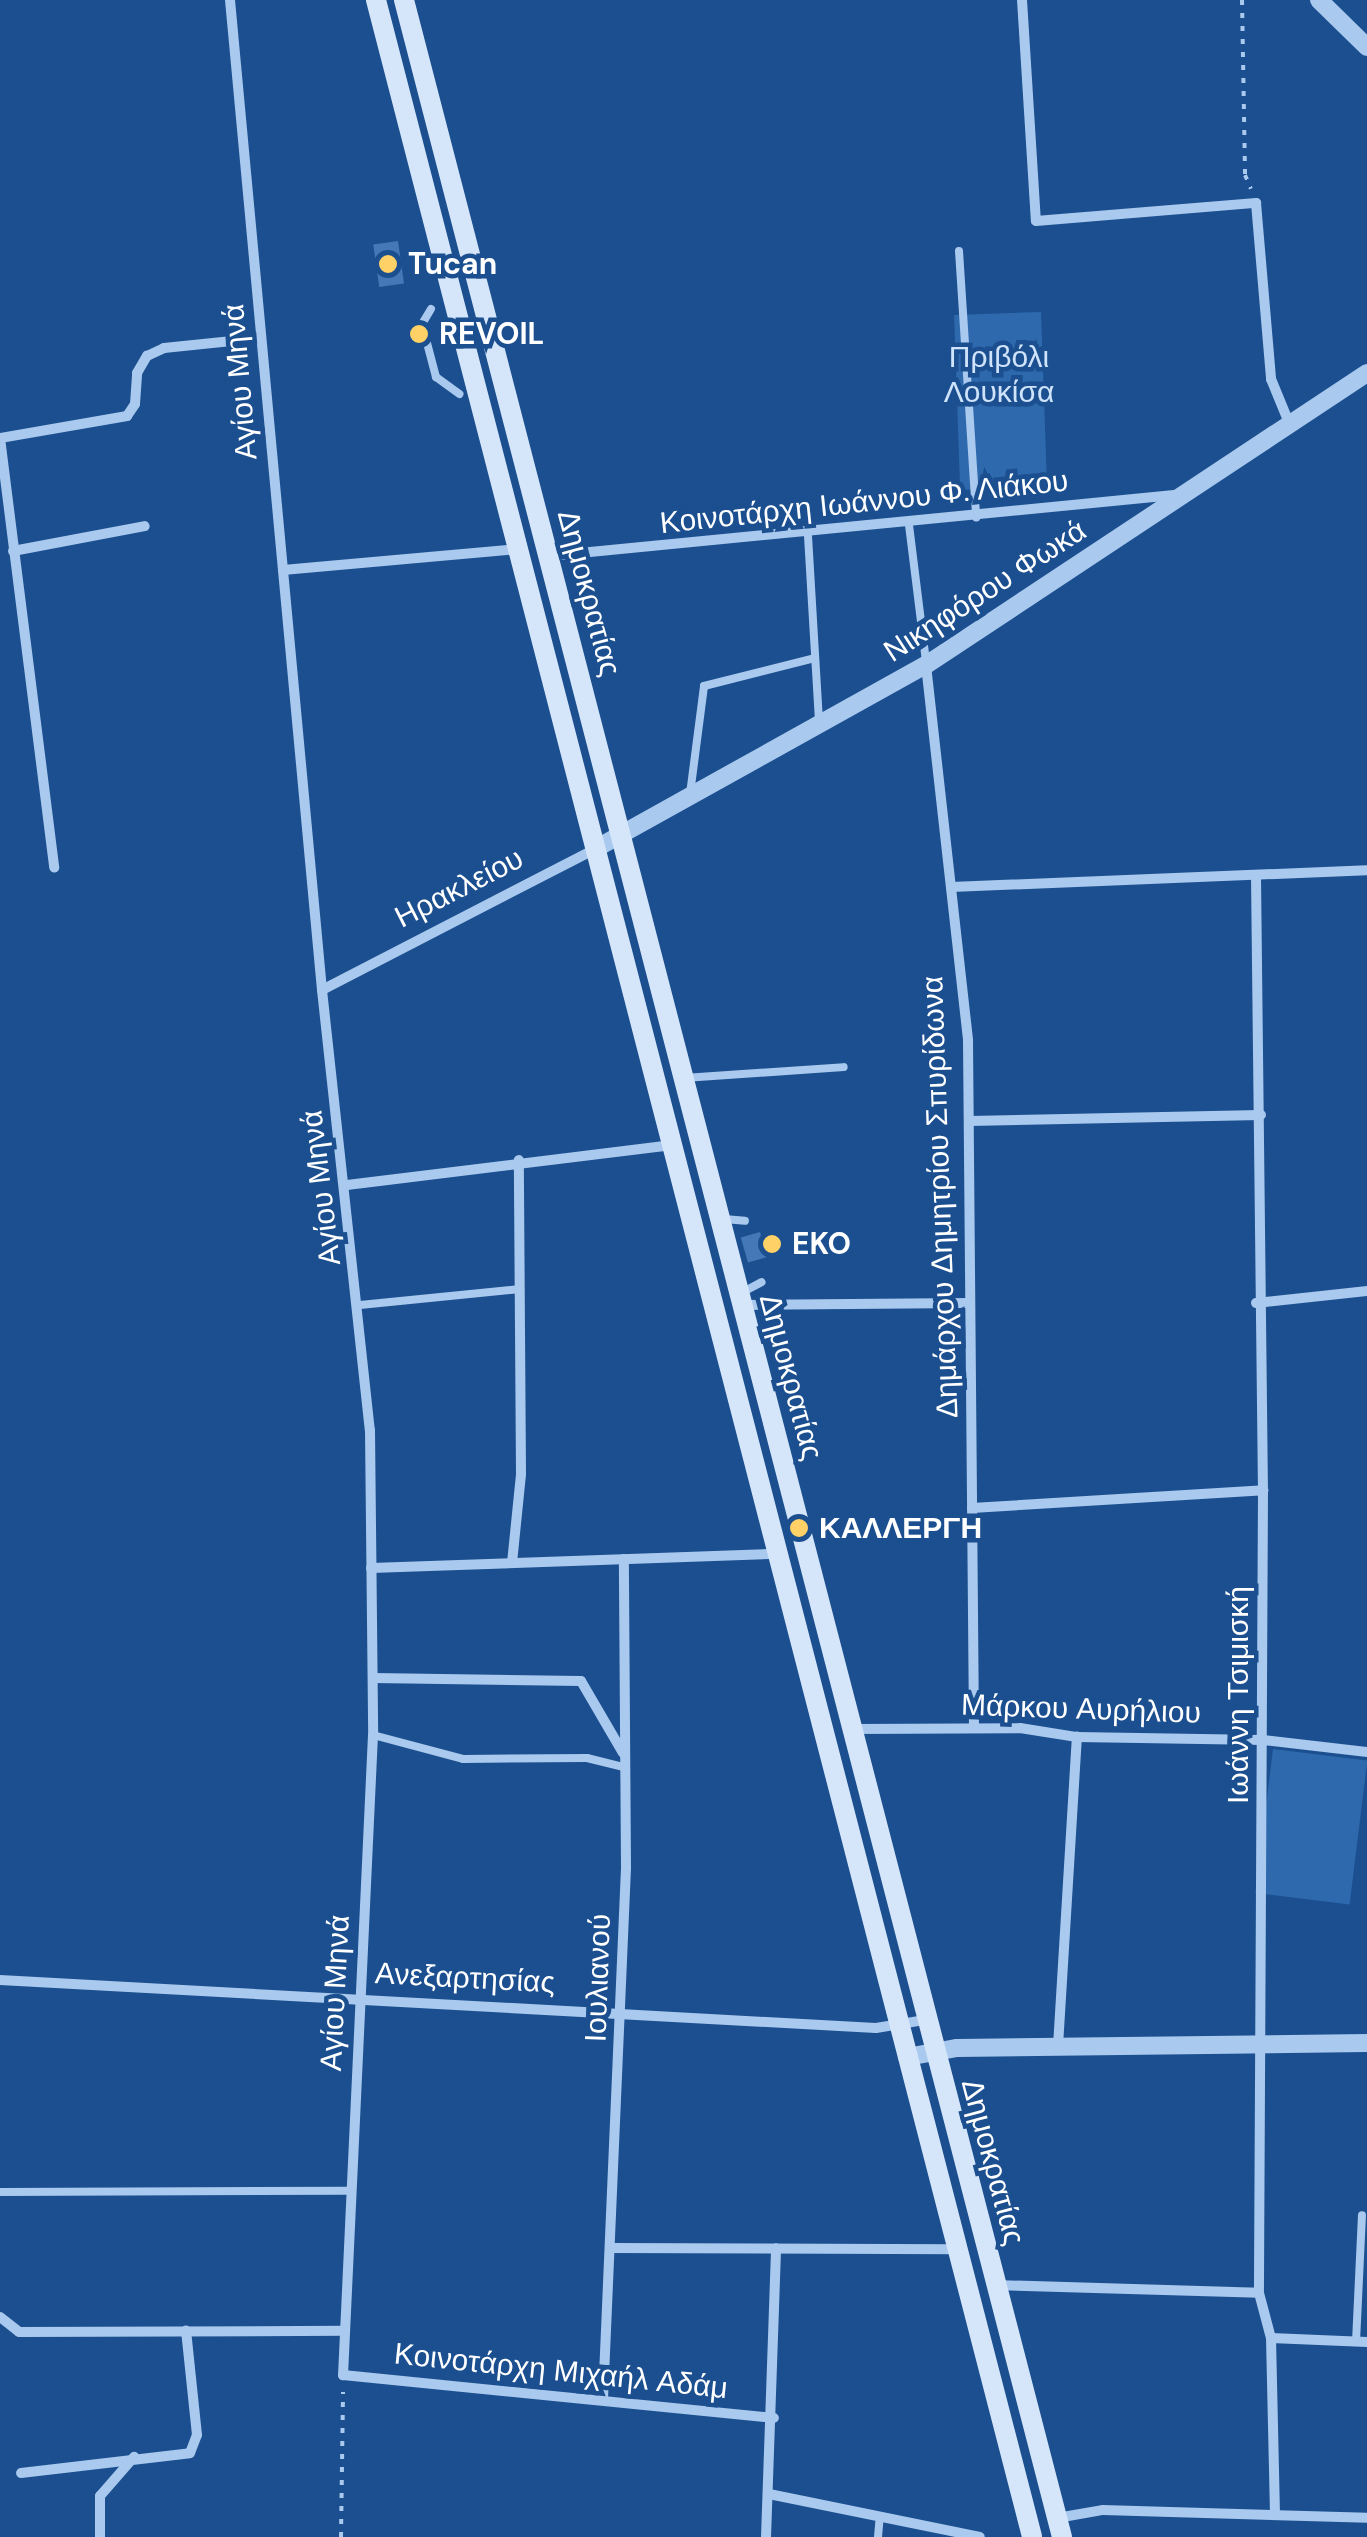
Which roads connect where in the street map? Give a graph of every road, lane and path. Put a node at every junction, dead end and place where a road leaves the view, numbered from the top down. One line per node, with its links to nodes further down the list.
1 (230, 0): 13 (street, Αγίου Μηνά)
2 (376, 0): 9 (main road, Δημοκρατίας)
3 (404, 0): 8 (main road, Δημοκρατίας)
4 (1020, 0): 10 (street)
5 (1242, 0): 10 (path)
6 (1319, 0): 7 (street)
7 (1367, 47)
8 (418, 53): 9 (main road); 25 (main road, Δημοκρατίας)
9 (392, 60): 23 (main road, Δημοκρατίας)
10 (1256, 203): 16 (street)
11 (959, 252): 19 (lane)
12 (432, 309): 15 (lane)
13 (260, 338): 17 (street); 26 (street, Αγίου Μηνά)
14 (1367, 374): 16 (street, Νικηφόρου Φωκά)
15 (459, 394)
16 (1290, 425): 18 (street, Νικηφόρου Φωκά)
17 (0, 438): 24 (street)
18 (1185, 494): 19 (street, Κοινοτάρχη Ιωάννου Φ. Λιάκου); 28 (street, Νικηφόρου Φωκά)
19 (976, 517): 20 (street, Κοινοτάρχη Ιωάννου Φ. Λιάκου)
20 (909, 525): 22 (street, Κοινοτάρχη Ιωάννου Φ. Λιάκου); 28 (lane)
21 (145, 526): 24 (street)
22 (808, 536): 25 (street, Κοινοτάρχη Ιωάννου Φ. Λιάκου); 27 (lane)
23 (518, 548): 26 (street); 32 (main road, Δημοκρατίας)
24 (13, 551): 33 (street)
25 (548, 556): 31 (main road, Δημοκρατίας)
26 (283, 570): 37 (street, Αγίου Μηνά)
27 (815, 658): 29 (lane); 30 (lane)
28 (926, 665): 29 (street, Νικηφόρου Φωκά); 36 (street, Δημάρχου Δημητρίου Σπυρίδωνα)
29 (819, 726): 30 (street, Νικηφόρου Φωκά)
30 (690, 799): 31 (street, Νικηφόρου Φωκά)
31 (621, 834): 32 (street, Ηρακλείου); 39 (main road, Δημοκρατίας)
32 (595, 848): 37 (street, Ηρακλείου); 42 (main road, Δημοκρατίας)
33 (54, 868)
34 (1367, 870): 35 (street)
35 (1256, 876): 36 (street); 40 (street, Ιωάννη Τσιμισκή)
36 (951, 887): 41 (street, Δημάρχου Δημητρίου Σπυρίδωνα)
37 (322, 990): 44 (street, Αγίου Μηνά)
38 (844, 1067): 39 (lane)
39 (684, 1078): 45 (main road, Δημοκρατίας)
40 (1261, 1115): 41 (street); 52 (street, Ιωάννη Τσιμισκή)
41 (969, 1120): 51 (street, Δημάρχου Δημητρίου Σπυρίδωνα)
42 (671, 1145): 43 (street); 56 (main road, Δημοκρατίας)
43 (519, 1160): 44 (street); 48 (street)
44 (347, 1185): 53 (street, Αγίου Μηνά)
45 (719, 1218): 46 (lane); 50 (main road, Δημοκρατίας)
46 (744, 1221)
47 (762, 1282): 50 (lane)
48 (520, 1290): 53 (lane); 58 (street)
49 (1367, 1291): 52 (street)
50 (740, 1300): 51 (street); 62 (main road, Δημοκρατίας)
51 (970, 1303): 55 (street, Δημάρχου Δημητρίου Σπυρίδωνα)
52 (1256, 1303): 54 (street, Ιωάννη Τσιμισκή)
53 (360, 1306): 59 (street, Αγίου Μηνά)
54 (1263, 1490): 55 (street); 65 (street, Ιωάννη Τσιμισκή)
55 (972, 1508): 61 (street, Δημάρχου Δημητρίου Σπυρίδωνα)
56 (778, 1554): 57 (street); 73 (main road, Δημοκρατίας)
57 (624, 1559): 58 (street); 67 (street, Ιουλιανού)
58 (512, 1562): 59 (street)
59 (370, 1568): 60 (street, Αγίου Μηνά)
60 (373, 1678): 63 (street, Αγίου Μηνά); 67 (street)
61 (974, 1728): 62 (street, Μάρκου Αυρήλιου); 64 (street, Μάρκου Αυρήλιου)
62 (852, 1729): 72 (main road, Δημοκρατίας)
63 (373, 1734): 68 (lane); 70 (street, Αγίου Μηνά)
64 (1077, 1738): 65 (street, Μάρκου Αυρήλιου); 76 (street)
65 (1263, 1740): 66 (street, Μάρκου Αυρήλιου); 74 (street, Ιωάννη Τσιμισκή)
66 (1367, 1752)
67 (623, 1754): 68 (street, Ιουλιανού)
68 (624, 1767): 71 (street, Ιουλιανού)
69 (0, 1980): 70 (street, Ανεξαρτησίας)
70 (360, 2000): 71 (street, Ανεξαρτησίας); 79 (street, Αγίου Μηνά)
71 (622, 2015): 73 (street, Ανεξαρτησίας); 82 (street, Ιουλιανού)
72 (926, 2020): 73 (street, Ανεξαρτησίας); 77 (main road, Δημοκρατίας)
73 (899, 2026): 78 (main road, Δημοκρατίας)
74 (1262, 2042): 75 (street); 76 (street); 86 (street, Ιωάννη Τσιμισκή)
75 (1367, 2043)
76 (1058, 2046): 77 (street)
77 (934, 2051): 78 (street); 85 (main road, Δημοκρατίας)
78 (907, 2058): 84 (main road, Δημοκρατίας)
79 (351, 2190): 80 (lane); 89 (street, Αγίου Μηνά)
80 (0, 2192)
81 (1362, 2214): 91 (lane)
82 (610, 2248): 83 (street); 93 (street, Ιουλιανού)
83 (776, 2248): 84 (street); 94 (street)
84 (956, 2249): 107 (main road, Δημοκρατίας)
85 (994, 2285): 86 (street); 101 (main road, Δημοκρατίας)
86 (1260, 2293): 90 (street, Ιωάννη Τσιμισκή)
87 (0, 2317): 88 (street)
88 (186, 2331): 89 (street); 95 (street)
89 (345, 2331): 92 (street, Αγίου Μηνά)
90 (1271, 2338): 91 (street); 98 (street, Ιωάννη Τσιμισκή)
91 (1362, 2342)
92 (343, 2375): 93 (street, Κοινοτάρχη Μιχαήλ Αδάμ); 103 (path)
93 (603, 2398): 94 (street, Κοινοτάρχη Μιχαήλ Αδάμ)
94 (774, 2418): 97 (street)
95 (134, 2456): 96 (street); 102 (street)
96 (21, 2473)
97 (769, 2494): 99 (street); 104 (street)
98 (1274, 2514): 100 (street); 101 (street)
99 (880, 2516): 105 (lane); 106 (street)
100 (1367, 2518)
101 (1060, 2528)
102 (100, 2537)
103 (341, 2537)
104 (766, 2537)
105 (878, 2537)
106 (980, 2537)
107 (1032, 2537)

